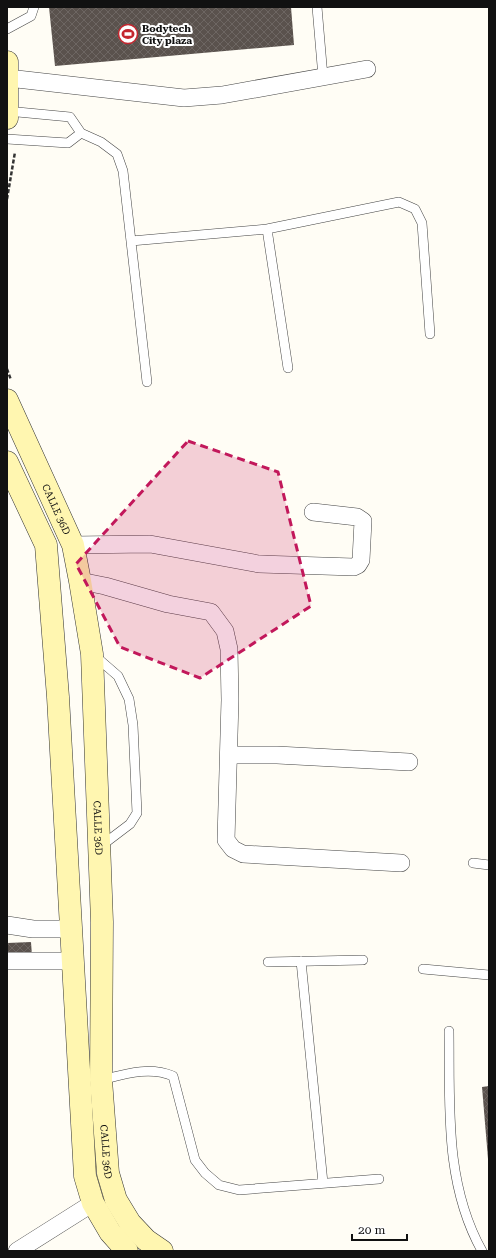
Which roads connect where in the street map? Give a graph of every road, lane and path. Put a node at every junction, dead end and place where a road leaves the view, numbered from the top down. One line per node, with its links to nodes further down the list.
1 (34, 7): 3 (lane)
2 (317, 7): 6 (lane)
3 (7, 29)
4 (7, 62): 7 (main road)
5 (367, 69): 6 (street)
6 (323, 77): 7 (street)
7 (8, 78): 8 (main road)
8 (7, 111): 9 (main road); 10 (lane)
9 (7, 118)
10 (81, 133): 11 (lane); 13 (lane)
11 (7, 139)
12 (267, 229): 13 (lane); 14 (lane); 15 (lane)
13 (131, 241): 16 (lane)
14 (430, 334)
15 (288, 368)
16 (147, 382)
17 (7, 400): 20 (main road, CALLE 36D)
18 (7, 462): 29 (main road)
19 (313, 512): 20 (street)
20 (74, 545): 21 (main road, CALLE 36D)
21 (80, 581): 22 (main road, CALLE 36D); 23 (street)
22 (92, 654): 25 (main road, CALLE 36D); 25 (lane)
23 (229, 755): 24 (street); 26 (street)
24 (409, 762)
25 (100, 847): 39 (main road, CALLE 36D)
26 (401, 863)
27 (473, 863): 28 (lane)
28 (489, 865)
29 (70, 923): 30 (street); 33 (main road)
30 (7, 924)
31 (363, 960): 34 (lane)
32 (7, 961): 33 (street)
33 (72, 961): 42 (main road)
34 (301, 961): 35 (lane); 41 (lane)
35 (268, 962)
36 (423, 969): 37 (lane)
37 (489, 975)
38 (449, 1031): 46 (lane)
39 (101, 1080): 41 (lane); 45 (main road, CALLE 36D)
40 (379, 1179): 41 (lane)
41 (323, 1183)
42 (93, 1203): 43 (street); 44 (main road)
43 (17, 1251)
44 (127, 1251)
45 (162, 1251)
46 (482, 1251)

